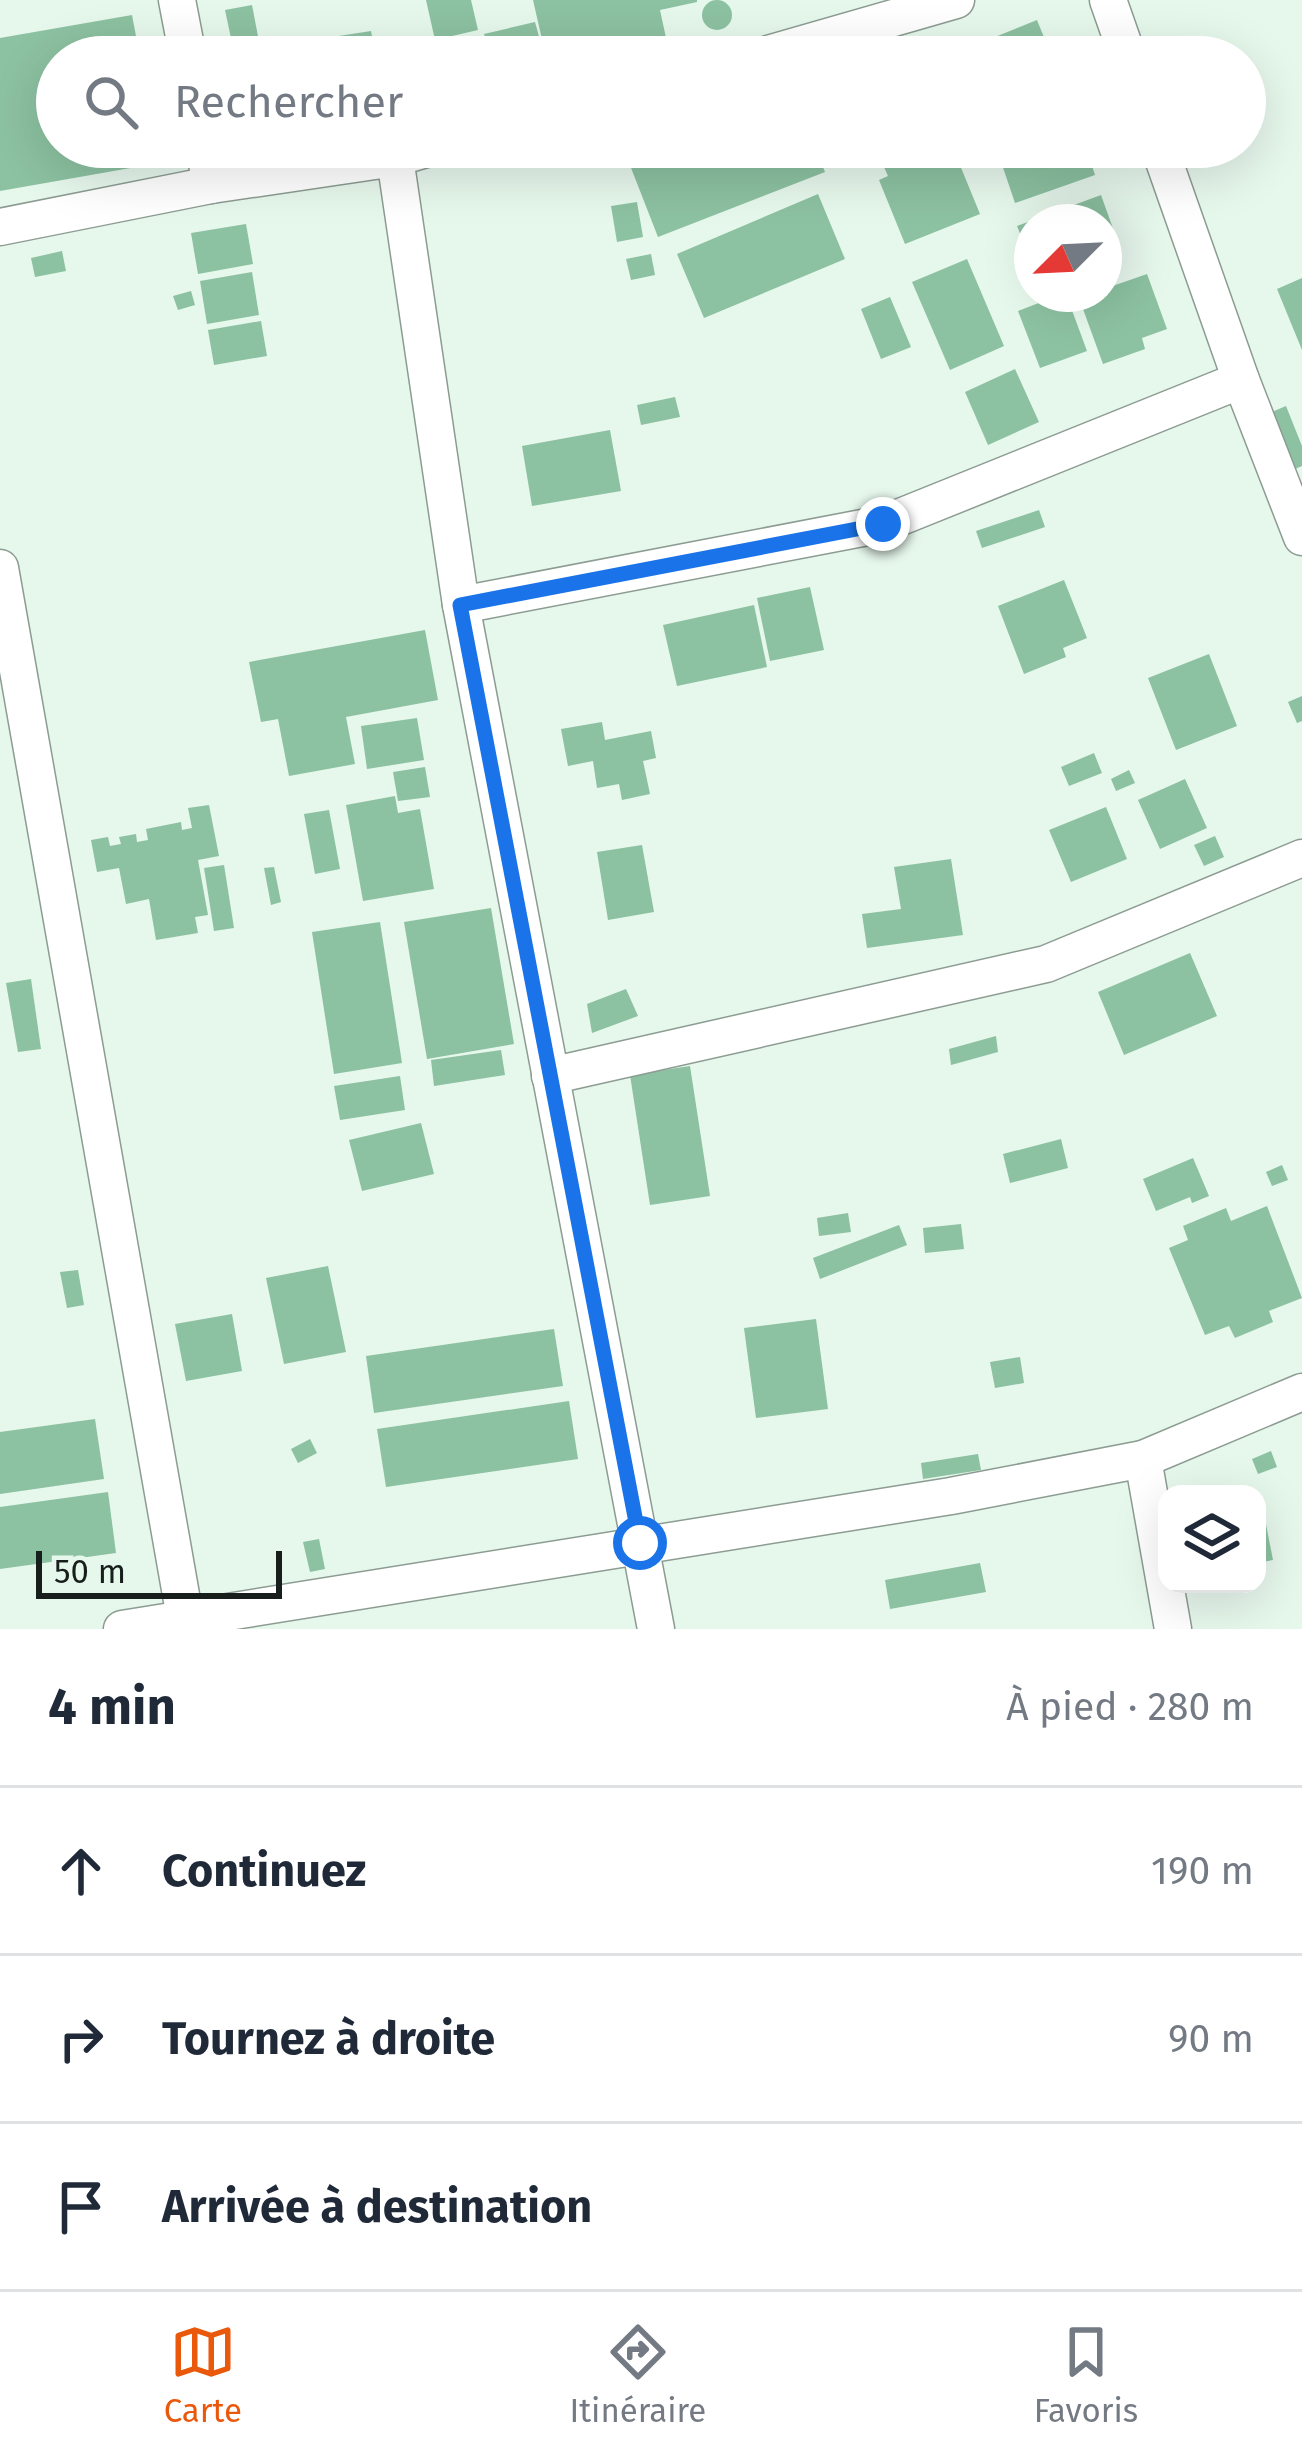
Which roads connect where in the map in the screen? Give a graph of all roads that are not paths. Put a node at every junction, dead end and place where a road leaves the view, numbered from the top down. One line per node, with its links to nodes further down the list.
1 (177, 0): 4 (street)
2 (956, 0): 5 (street)
3 (1108, 0): 6 (street)
4 (184, 36)
5 (831, 36)
6 (1121, 36)
7 (208, 168): 11 (street)
8 (326, 168): 11 (street)
9 (395, 168): 16 (street)
10 (1167, 168): 13 (street)
11 (211, 185): 12 (street)
12 (0, 227)
13 (1240, 380): 14 (street); 16 (street)
14 (1302, 537)
15 (0, 568): 22 (street)
16 (460, 605): 18 (street)
17 (1302, 858): 18 (street)
18 (550, 1076): 21 (street)
19 (1302, 1392): 20 (street)
20 (1142, 1459): 21 (street); 25 (street)
21 (640, 1543): 22 (street); 24 (street)
22 (186, 1624): 23 (street)
23 (122, 1629)
24 (656, 1629)
25 (1173, 1629)

